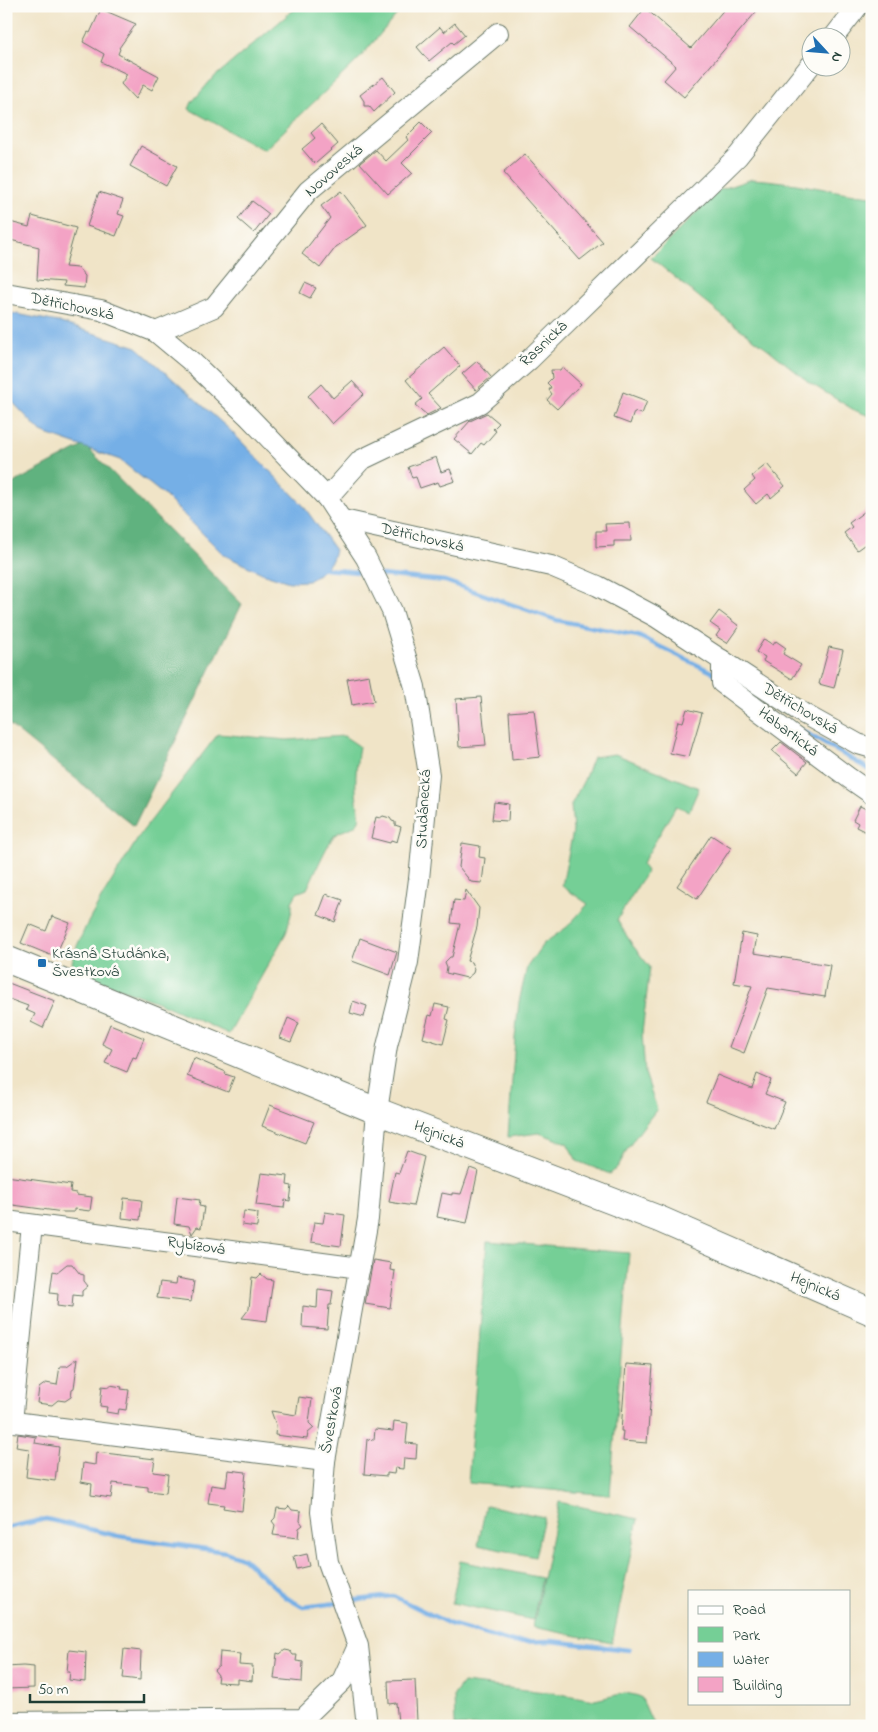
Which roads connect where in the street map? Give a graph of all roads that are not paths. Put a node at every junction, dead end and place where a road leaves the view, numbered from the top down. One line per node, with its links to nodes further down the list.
1 (858, 6): 2 (street)
2 (841, 28)
3 (498, 33): 6 (street, Novoveská)
4 (800, 78): 7 (street, Řasnická)
5 (6, 293): 6 (street, Dětřichovská)
6 (156, 332): 7 (street, Dětřichovská)
7 (327, 498): 8 (street, Dětřichovská)
8 (343, 520): 9 (street, Dětřichovská); 13 (street, Studánecká)
9 (722, 660): 10 (street, Dětřichovská); 11 (street, Habartická)
10 (872, 748)
11 (872, 794)
12 (6, 959): 13 (main road, Hejnická)
13 (377, 1111): 16 (street, Švestková); 17 (main road, Hejnická)
14 (6, 1222): 15 (street, Rybízová)
15 (32, 1225): 16 (street, Rybízová); 18 (street)
16 (360, 1268): 19 (street, Švestková)
17 (872, 1312)
18 (9, 1422): 19 (street)
19 (325, 1462): 20 (street, Švestková)
20 (358, 1646): 21 (street); 22 (street, Švestková)
21 (6, 1722)
22 (367, 1726)

